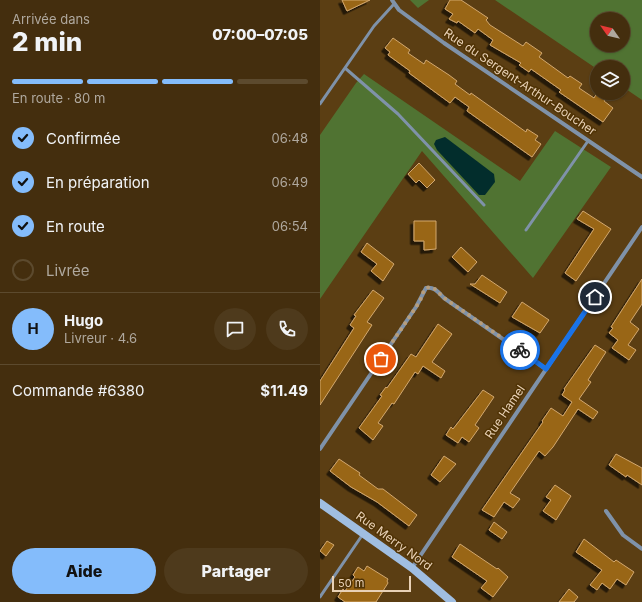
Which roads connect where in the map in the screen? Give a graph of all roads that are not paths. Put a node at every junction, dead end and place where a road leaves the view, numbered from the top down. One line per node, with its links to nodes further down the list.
1 (393, 2): 2 (lane); 4 (street, Rue du Sergent-Arthur-Boucher)
2 (345, 68): 3 (lane); 6 (lane)
3 (320, 104)
4 (588, 141): 5 (street, Rue du Sergent-Arthur-Boucher); 8 (lane)
5 (642, 177)
6 (484, 205)
7 (642, 227): 9 (street, Rue Hamel)
8 (526, 230)
9 (546, 369): 10 (street); 15 (street, Rue Hamel)
10 (320, 449)
11 (320, 503): 13 (main road, Rue Merry Nord)
12 (606, 511): 14 (street)
13 (363, 533): 15 (main road, Rue Merry Nord); 16 (lane)
14 (642, 549)
15 (412, 568): 17 (main road, Rue Merry Nord)
16 (320, 597)
17 (452, 602)

